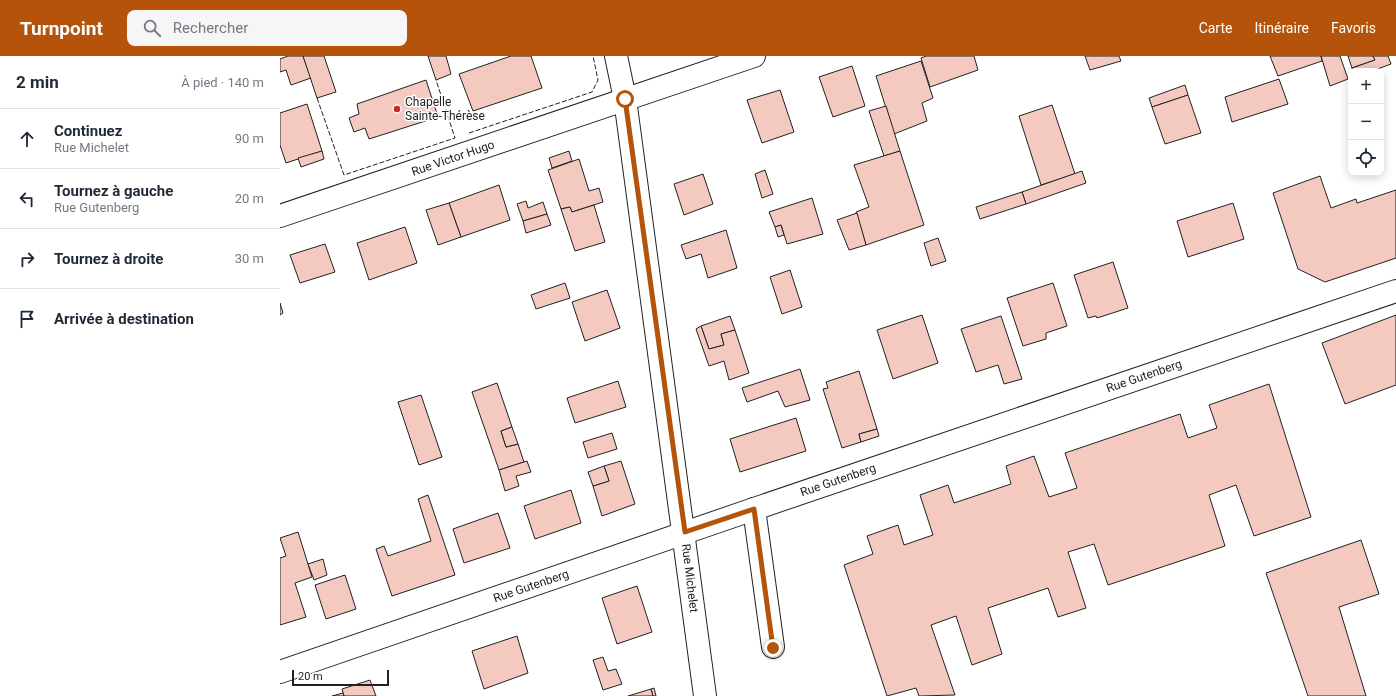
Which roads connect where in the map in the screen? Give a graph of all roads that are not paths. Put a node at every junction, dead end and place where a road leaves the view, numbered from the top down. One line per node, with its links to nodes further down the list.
1 (616, 56): 3 (street, Rue Michelet)
2 (754, 56): 3 (street, Rue Victor Hugo)
3 (625, 99): 4 (street, Rue Victor Hugo); 7 (street, Rue Michelet)
4 (280, 216)
5 (1396, 291): 6 (street, Rue Gutenberg)
6 (754, 509): 7 (street, Rue Gutenberg); 8 (street)
7 (685, 532): 9 (street, Rue Gutenberg); 10 (street, Rue Michelet)
8 (773, 648)
9 (280, 672)
10 (705, 696)

